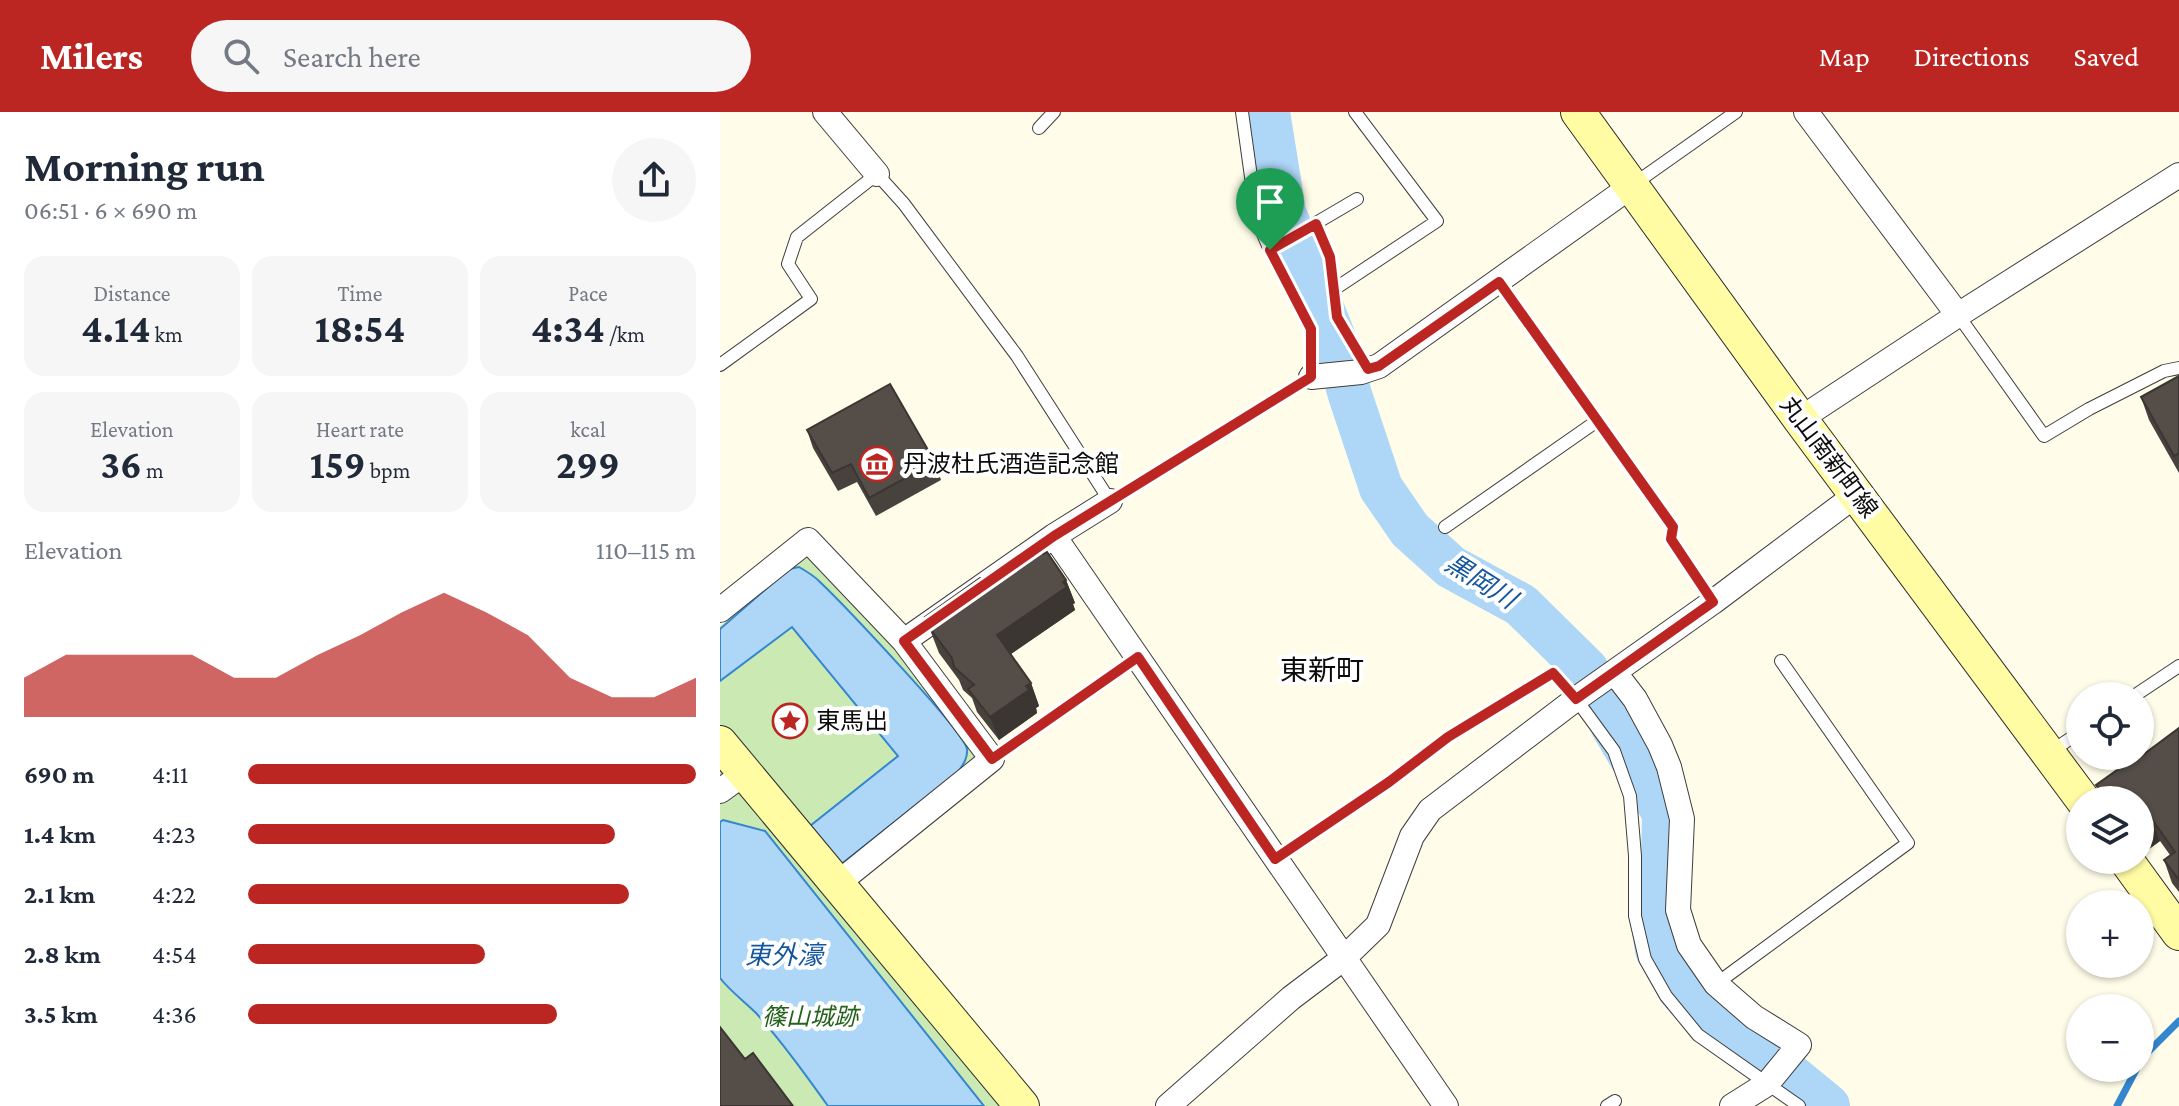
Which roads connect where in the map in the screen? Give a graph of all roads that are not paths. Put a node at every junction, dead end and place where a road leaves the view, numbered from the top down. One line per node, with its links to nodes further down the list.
1 (825, 112): 9 (street)
2 (1054, 112): 8 (lane)
3 (1242, 112): 14 (lane)
4 (1355, 112): 16 (lane)
5 (1578, 112): 11 (main road, 丸山南新町線)
6 (1736, 112): 11 (lane)
7 (1806, 112): 17 (street)
8 (1039, 128)
9 (877, 174): 18 (lane); 25 (lane)
10 (2179, 175): 17 (street)
11 (1630, 187): 15 (street); 22 (main road, 丸山南新町線)
12 (1357, 199): 13 (lane)
13 (1316, 224): 14 (lane); 16 (lane)
14 (1270, 250): 21 (lane)
15 (1499, 282): 20 (street); 23 (lane)
16 (1333, 290): 20 (lane)
17 (1958, 315): 19 (lane); 22 (street)
18 (720, 365)
19 (2179, 368)
20 (1365, 371): 21 (street)
21 (1321, 376): 25 (lane)
22 (1800, 419): 24 (main road, 丸山南新町線)
23 (1597, 421): 26 (lane); 28 (lane)
24 (1857, 494): 28 (street); 39 (main road, 丸山南新町線)
25 (1110, 501): 27 (street)
26 (1445, 527)
27 (1054, 536): 30 (street); 31 (street)
28 (1713, 602): 34 (street)
29 (720, 610): 30 (street)
30 (904, 641): 40 (street)
31 (1138, 657): 40 (lane); 43 (street)
32 (1781, 661): 48 (lane)
33 (2179, 666): 35 (lane)
34 (1612, 675): 36 (street); 48 (street)
35 (2154, 683)
36 (1576, 699): 43 (lane); 47 (street); 49 (lane)
37 (2066, 741): 39 (lane)
38 (720, 743): 41 (main road)
39 (2049, 753): 42 (main road, 丸山南新町線)
40 (992, 759): 45 (street)
41 (732, 782): 45 (main road)
42 (2073, 786)
43 (1275, 859): 47 (street)
44 (2136, 874): 46 (main road)
45 (838, 883): 50 (main road)
46 (2179, 933)
47 (1344, 958): 51 (street); 52 (street)
48 (1716, 984): 49 (street)
49 (1770, 1081): 53 (street); 54 (lane)
50 (1022, 1106)
51 (1168, 1106)
52 (1446, 1106)
53 (1732, 1106)
54 (1799, 1106)

